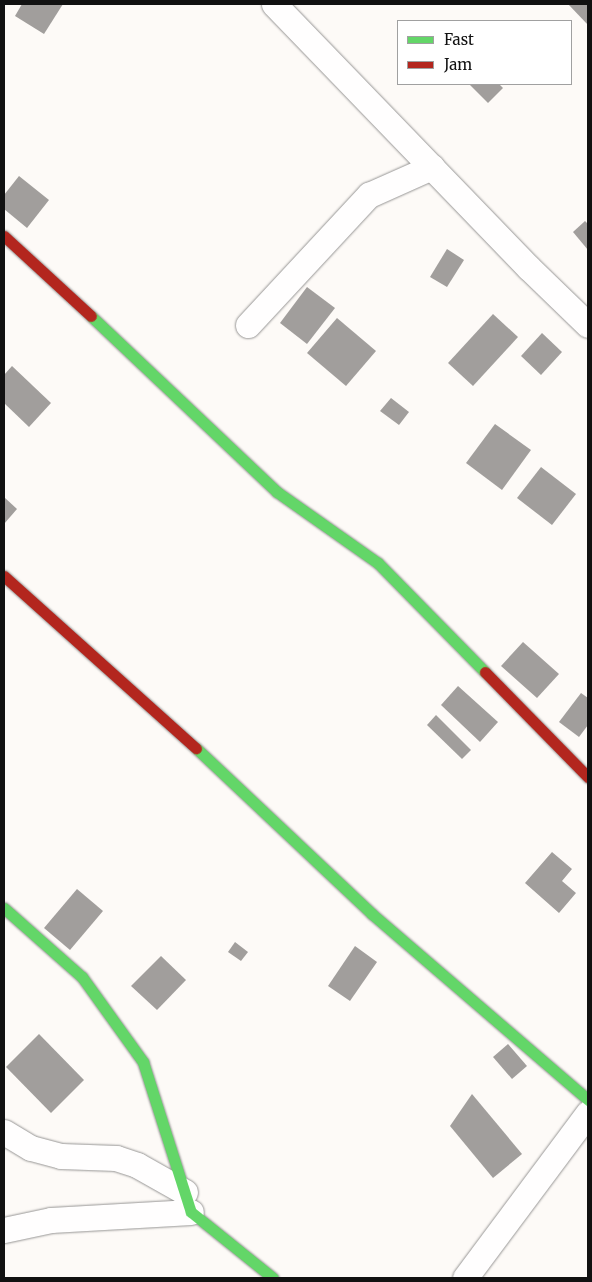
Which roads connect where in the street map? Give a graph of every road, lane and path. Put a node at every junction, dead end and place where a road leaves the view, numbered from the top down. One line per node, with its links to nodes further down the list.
1 (274, 4): 2 (street)
2 (432, 167): 4 (street); 5 (street)
3 (4, 236): 7 (street)
4 (248, 325)
5 (588, 325)
6 (4, 576): 9 (street)
7 (588, 777)
8 (4, 908): 12 (street)
9 (588, 1100)
10 (588, 1113): 15 (street)
11 (4, 1132): 12 (street)
12 (188, 1202): 13 (street); 14 (street)
13 (4, 1230)
14 (273, 1278)
15 (465, 1278)

